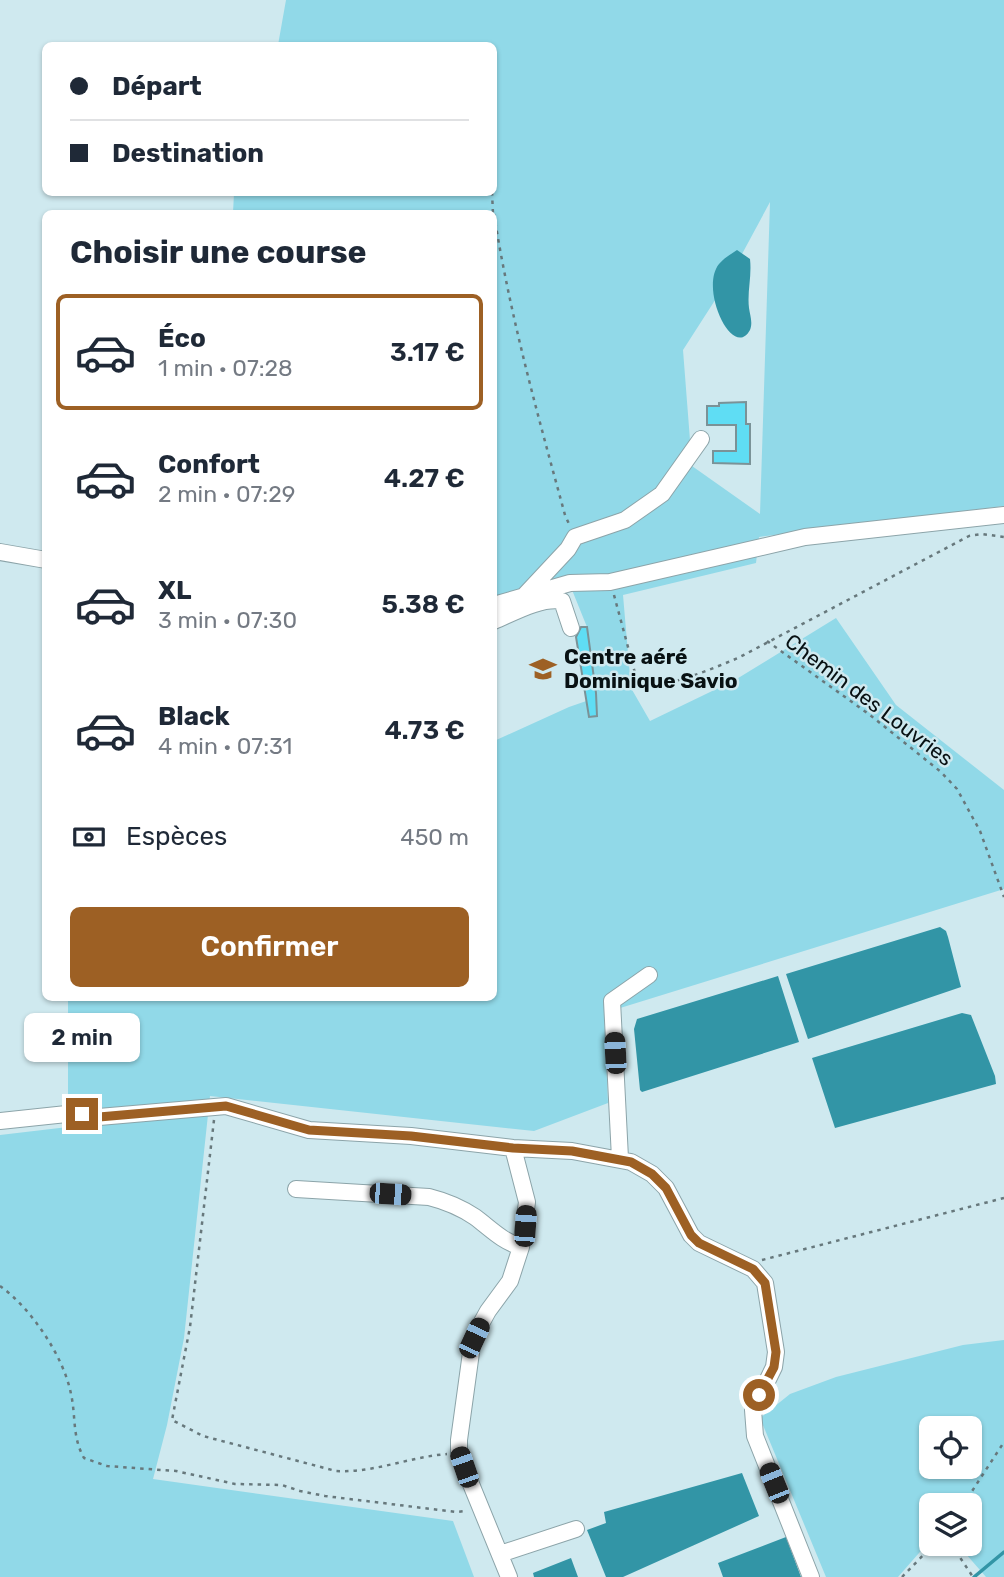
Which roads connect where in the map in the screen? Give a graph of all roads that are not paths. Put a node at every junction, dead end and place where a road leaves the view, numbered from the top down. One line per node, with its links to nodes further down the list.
1 (701, 439): 5 (street)
2 (1004, 515): 5 (street)
3 (0, 552): 4 (street)
4 (42, 558)
5 (523, 597): 6 (street)
6 (497, 605)
7 (497, 620): 8 (street)
8 (571, 628)
9 (649, 975): 12 (street)
10 (0, 1121): 11 (street)
11 (513, 1148): 12 (street); 14 (street)
12 (620, 1158): 18 (street)
13 (296, 1189): 14 (street)
14 (521, 1247): 16 (street)
15 (576, 1529): 16 (street)
16 (500, 1554): 17 (street)
17 (509, 1577)
18 (811, 1577)

